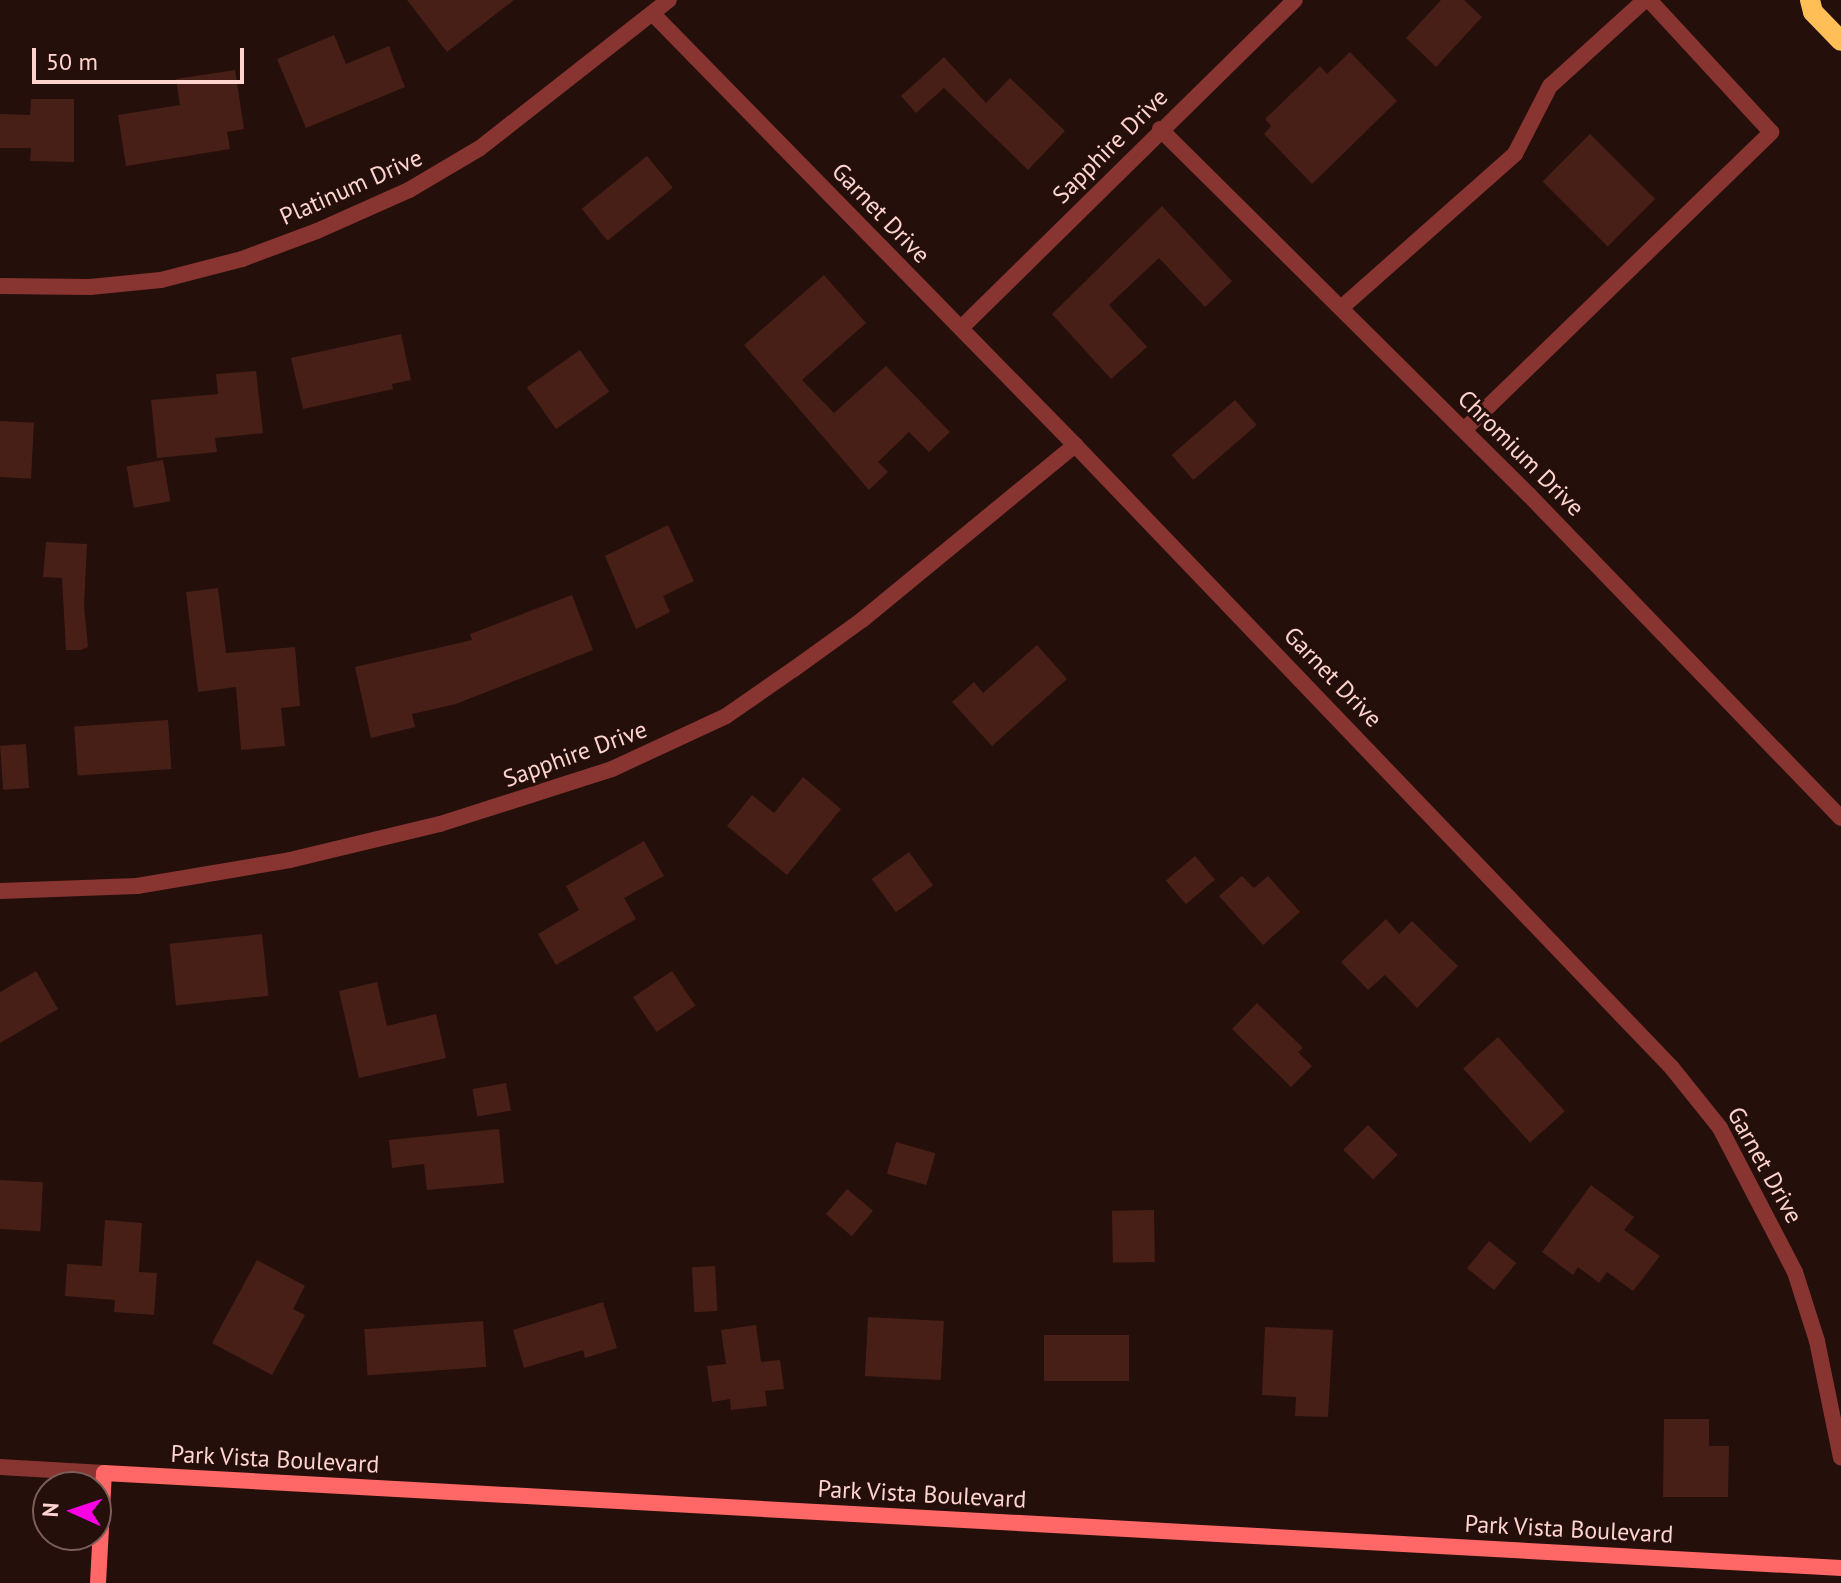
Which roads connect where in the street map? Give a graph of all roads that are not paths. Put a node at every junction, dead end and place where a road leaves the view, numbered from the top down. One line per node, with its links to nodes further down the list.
1 (669, 0): 5 (street, Platinum Drive)
2 (1295, 0): 7 (street, Sapphire Drive)
3 (1647, 0): 9 (street); 11 (street)
4 (1810, 0): 6 (main road)
5 (654, 15): 8 (street, Platinum Drive); 10 (street, Garnet Drive)
6 (1841, 41)
7 (1160, 129): 9 (street, Chromium Drive); 10 (street, Sapphire Drive)
8 (0, 286)
9 (1341, 308): 11 (street, Chromium Drive)
10 (961, 328): 12 (street, Garnet Drive)
11 (1464, 430): 13 (street, Chromium Drive)
12 (1075, 445): 14 (street, Sapphire Drive); 15 (street, Garnet Drive)
13 (1841, 818)
14 (0, 891)
15 (1841, 1458)
16 (0, 1467): 17 (street, Park Vista Boulevard)
17 (69, 1471)
18 (112, 1473): 20 (street, Park Vista Boulevard)
19 (100, 1551): 21 (street)
20 (1841, 1570): 22 (street)
21 (98, 1583)
22 (1839, 1583)

